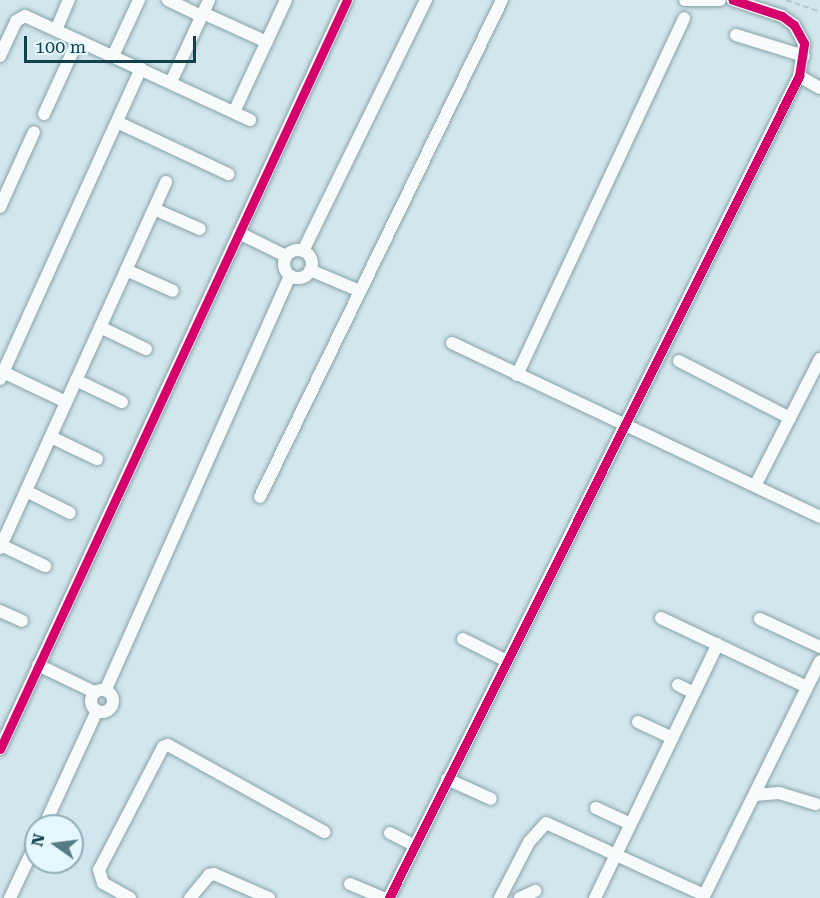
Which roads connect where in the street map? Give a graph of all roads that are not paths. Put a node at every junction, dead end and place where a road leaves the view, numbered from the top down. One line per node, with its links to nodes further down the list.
1 (69, 0): 14 (street)
2 (139, 0): 19 (street)
3 (168, 0): 12 (street)
4 (209, 0): 12 (street)
5 (286, 0): 17 (street)
6 (347, 0): 35 (street)
7 (426, 0): 36 (street)
8 (502, 0): 42 (street)
9 (684, 0): 10 (street)
10 (720, 0)
11 (733, 0): 20 (street)
12 (202, 14): 17 (street); 23 (street)
13 (684, 18): 48 (street)
14 (56, 30): 16 (street); 18 (street)
15 (736, 35): 20 (street)
16 (78, 40): 19 (street); 26 (street)
17 (267, 42): 25 (street)
18 (0, 56)
19 (113, 56): 21 (street)
20 (804, 56): 22 (street)
21 (141, 68): 23 (street); 28 (street)
22 (799, 76): 24 (street); 54 (street)
23 (171, 82): 25 (street)
24 (820, 88)
25 (234, 112): 27 (street)
26 (44, 114)
27 (250, 120)
28 (117, 122): 30 (street); 49 (street)
29 (34, 132): 32 (street)
30 (228, 174)
31 (166, 182): 33 (street)
32 (0, 207)
33 (154, 209): 34 (street); 38 (street)
34 (200, 229)
35 (238, 233): 37 (street); 73 (street)
36 (303, 251): 37 (street); 39 (street)
37 (286, 256): 40 (street)
38 (126, 270): 41 (street); 43 (street)
39 (310, 270): 40 (street); 42 (street)
40 (290, 276): 76 (street)
41 (173, 291)
42 (360, 291): 59 (street)
43 (100, 327): 45 (street); 50 (street)
44 (452, 343): 48 (street)
45 (146, 349)
46 (820, 359): 53 (street)
47 (680, 361): 53 (street)
48 (517, 375): 54 (street)
49 (2, 376): 51 (street)
50 (76, 380): 51 (street); 52 (street)
51 (66, 402): 55 (street)
52 (122, 402)
53 (790, 418): 57 (street)
54 (623, 425): 57 (street); 71 (street)
55 (51, 437): 56 (street); 58 (street)
56 (97, 459)
57 (755, 486): 61 (street)
58 (26, 491): 60 (street); 62 (street)
59 (260, 497)
60 (70, 513)
61 (820, 517)
62 (1, 547): 63 (street)
63 (45, 566)
64 (0, 612): 67 (street)
65 (661, 618): 69 (street)
66 (760, 619): 70 (street)
67 (22, 621)
68 (463, 639): 71 (street)
69 (718, 645): 75 (street); 77 (street)
70 (820, 647)
71 (505, 660): 82 (street)
72 (820, 662): 75 (street)
73 (38, 665): 76 (street); 81 (street)
74 (678, 685): 77 (street)
75 (807, 687): 83 (street)
76 (100, 691): 78 (street); 78 (street)
77 (694, 693): 80 (street)
78 (97, 711): 87 (street)
79 (638, 722): 80 (street)
80 (673, 738): 88 (street)
81 (0, 749)
82 (447, 779): 84 (street); 91 (street)
83 (755, 795): 85 (street); 97 (street)
84 (491, 799)
85 (814, 804)
86 (596, 808): 88 (street)
87 (50, 814)
88 (631, 824): 92 (street)
89 (324, 832): 99 (street)
90 (390, 833): 91 (street)
91 (414, 845): 103 (street)
92 (617, 853): 96 (street); 97 (street); 105 (street)
93 (24, 868): 98 (street)
94 (350, 884): 102 (street)
95 (535, 891): 104 (street)
96 (504, 897)
97 (704, 897)
98 (10, 898)
99 (130, 898)
100 (190, 898): 101 (street)
101 (269, 898)
102 (383, 898)
103 (389, 898)
104 (520, 898)
105 (595, 898)

